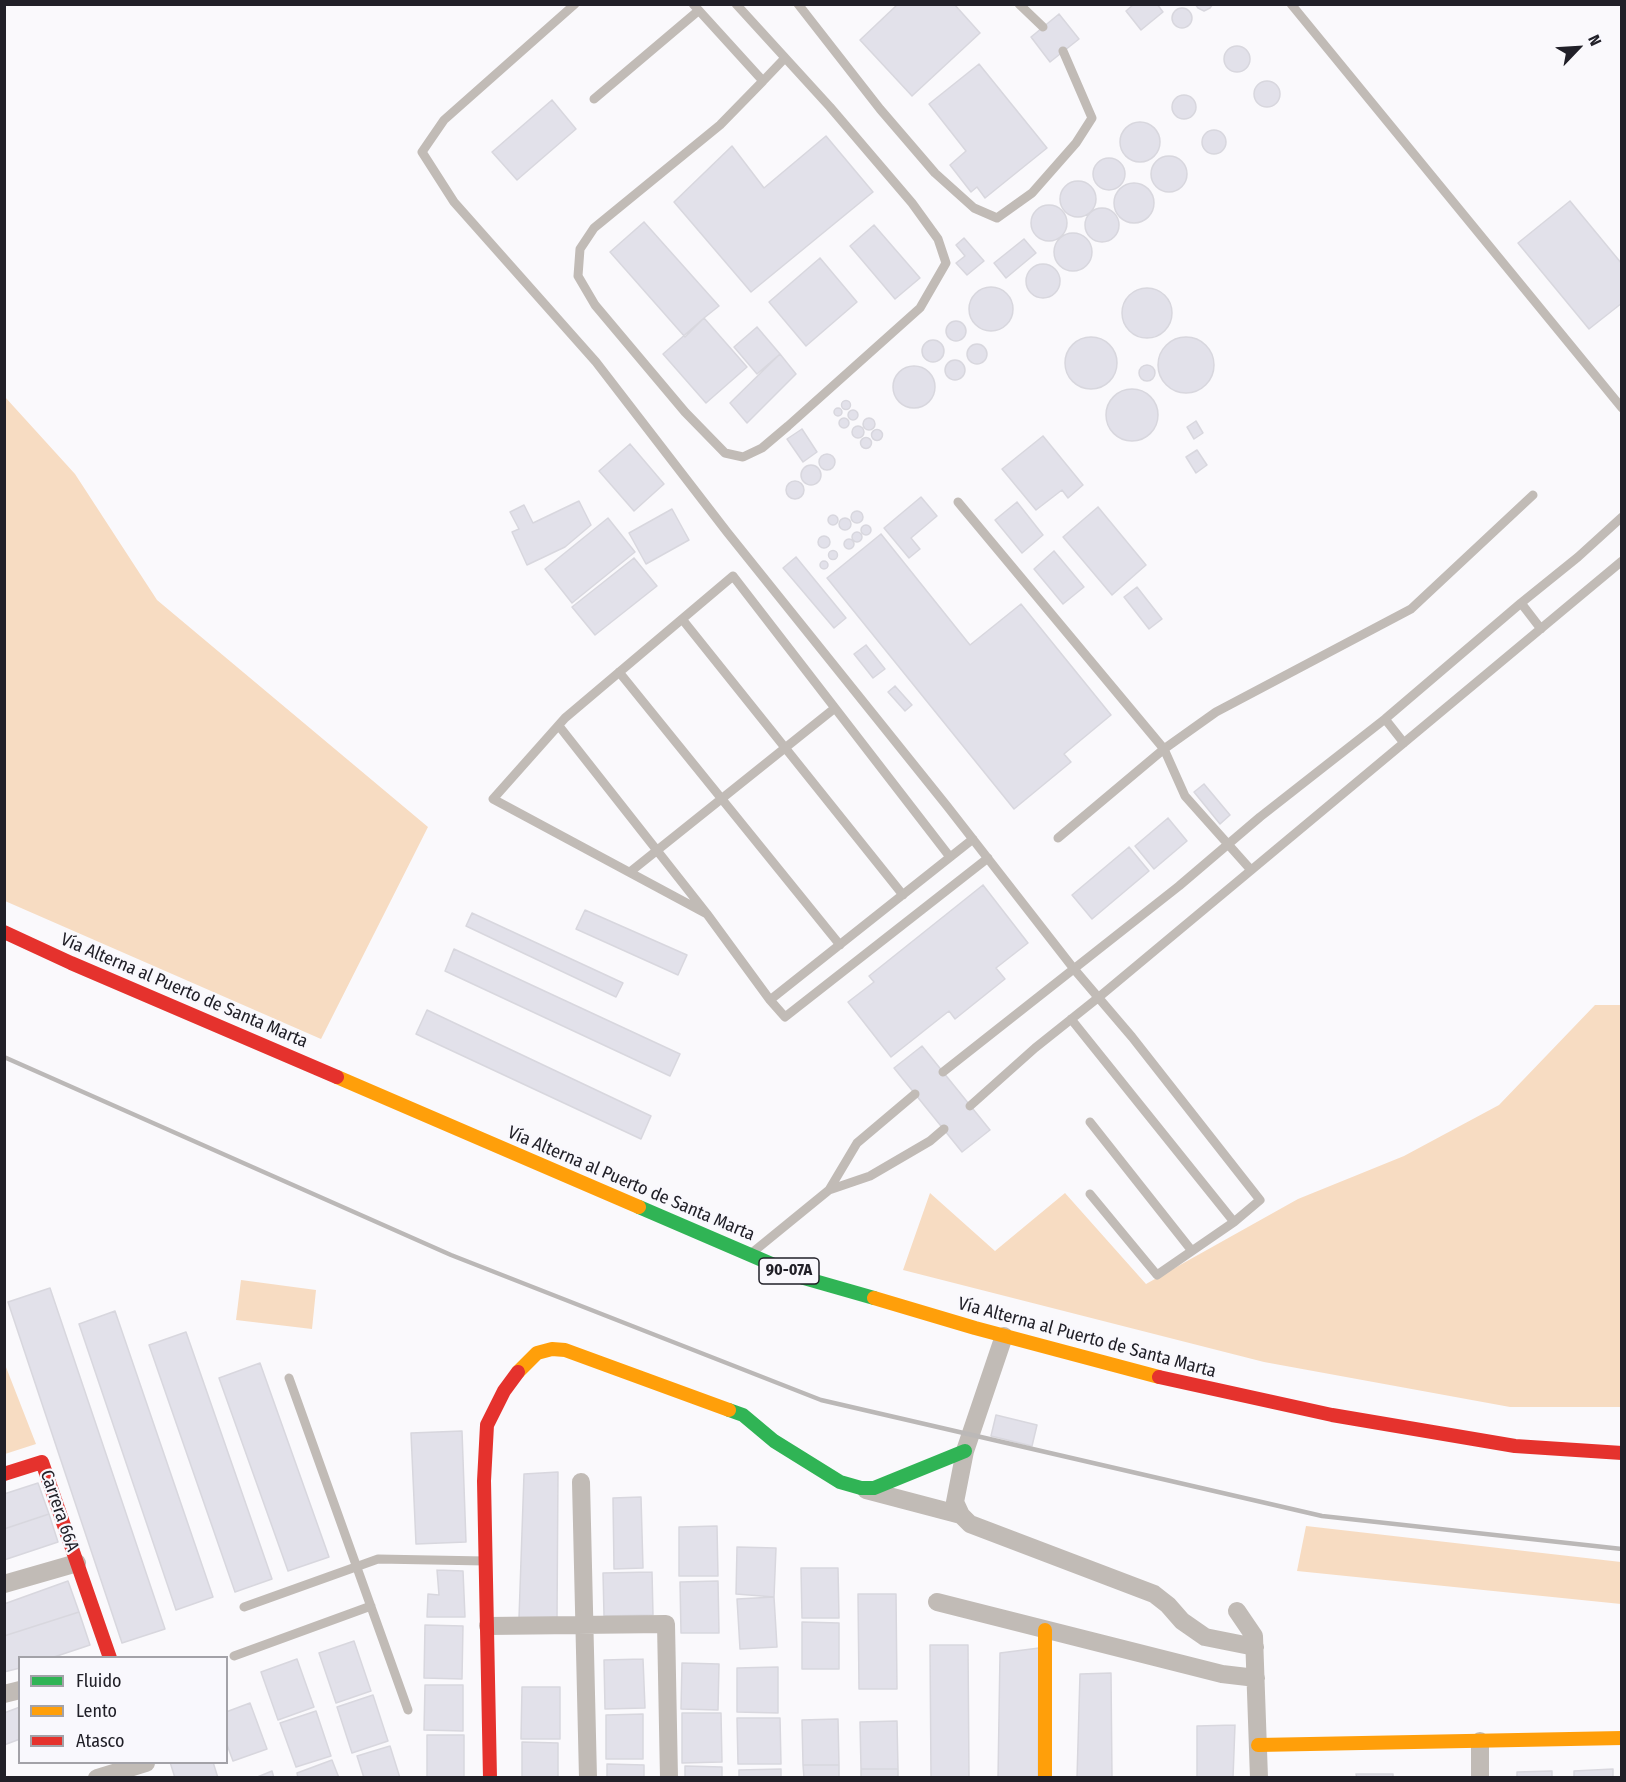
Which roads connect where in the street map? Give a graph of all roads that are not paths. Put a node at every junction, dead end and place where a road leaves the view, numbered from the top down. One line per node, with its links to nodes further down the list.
1 (574, 4): 29 (lane)
2 (736, 4): 9 (lane)
3 (798, 4): 8 (lane)
4 (1019, 4): 7 (lane)
5 (1291, 4): 12 (lane)
6 (695, 8): 10 (lane); 11 (lane)
7 (1043, 27)
8 (1063, 51)
9 (784, 59): 10 (lane); 10 (lane)
10 (764, 81)
11 (594, 99)
12 (1622, 408)
13 (1533, 495): 26 (lane)
14 (958, 501): 26 (lane)
15 (1622, 517): 17 (lane)
16 (1622, 561): 19 (lane)
17 (1521, 603): 19 (lane); 22 (lane)
18 (682, 619): 20 (lane); 21 (lane); 25 (lane)
19 (1540, 629): 24 (lane)
20 (619, 672): 23 (lane); 27 (lane)
21 (835, 708): 25 (lane); 32 (lane)
22 (1384, 719): 24 (lane); 30 (lane)
23 (559, 726): 31 (lane); 35 (lane)
24 (1404, 743): 34 (lane)
25 (786, 748): 27 (lane); 36 (lane)
26 (1164, 749): 28 (lane); 30 (lane)
27 (722, 799): 31 (lane); 39 (lane)
28 (1058, 838)
29 (973, 839): 32 (lane); 33 (lane)
30 (1227, 845): 34 (lane); 40 (lane)
31 (657, 850): 35 (lane); 37 (lane)
32 (950, 857): 36 (lane)
33 (988, 858): 40 (lane); 42 (lane)
34 (1251, 870): 41 (lane)
35 (630, 872): 37 (lane)
36 (903, 895): 39 (lane)
37 (707, 914): 42 (lane)
38 (4, 932): 53 (main road, Vía Alterna al Puerto de Santa Marta / 90-07A)
39 (840, 945): 42 (lane)
40 (1074, 969): 41 (lane); 44 (lane)
41 (1099, 997): 43 (lane); 51 (lane)
42 (770, 1000)
43 (1071, 1019): 46 (lane); 51 (lane)
44 (943, 1072)
45 (915, 1094): 49 (lane)
46 (970, 1106)
47 (1090, 1122): 52 (lane)
48 (944, 1129): 49 (lane)
49 (829, 1190): 53 (lane)
50 (1090, 1194): 52 (lane)
51 (1234, 1222): 52 (lane)
52 (1192, 1251)
53 (750, 1255): 54 (main road, Vía Alterna al Puerto de Santa Marta / 90-07A)
54 (1004, 1336): 56 (street); 57 (main road, Vía Alterna al Puerto de Santa Marta / 90-07A)
55 (289, 1378): 64 (lane)
56 (965, 1451): 60 (main road); 61 (street)
57 (1622, 1453)
58 (4, 1474): 63 (main road, Carrera 66A)
59 (582, 1482): 71 (street)
60 (861, 1488): 61 (street); 62 (main road)
61 (961, 1515): 73 (street)
62 (486, 1561): 64 (lane); 70 (main road)
63 (77, 1563): 65 (street, Carrera 66A); 74 (main road, Carrera 66A)
64 (357, 1566): 67 (lane); 68 (lane)
65 (4, 1584)
66 (937, 1602): 72 (street)
67 (371, 1606): 75 (lane); 77 (lane)
68 (244, 1607)
69 (1238, 1611): 73 (street)
70 (488, 1626): 71 (street); 85 (main road)
71 (585, 1626): 86 (street); 87 (street)
72 (1045, 1630): 76 (street); 88 (main road)
73 (1255, 1647): 76 (street)
74 (109, 1656)
75 (234, 1656)
76 (1256, 1678): 80 (street)
77 (408, 1710)
78 (1622, 1738): 79 (main road)
79 (1480, 1741): 80 (main road); 90 (street)
80 (1258, 1745): 89 (street)
81 (143, 1764): 83 (street)
82 (146, 1764): 84 (street)
83 (97, 1778)
84 (152, 1778)
85 (490, 1778)
86 (588, 1778)
87 (669, 1778)
88 (1045, 1778)
89 (1259, 1778)
90 (1480, 1778)

